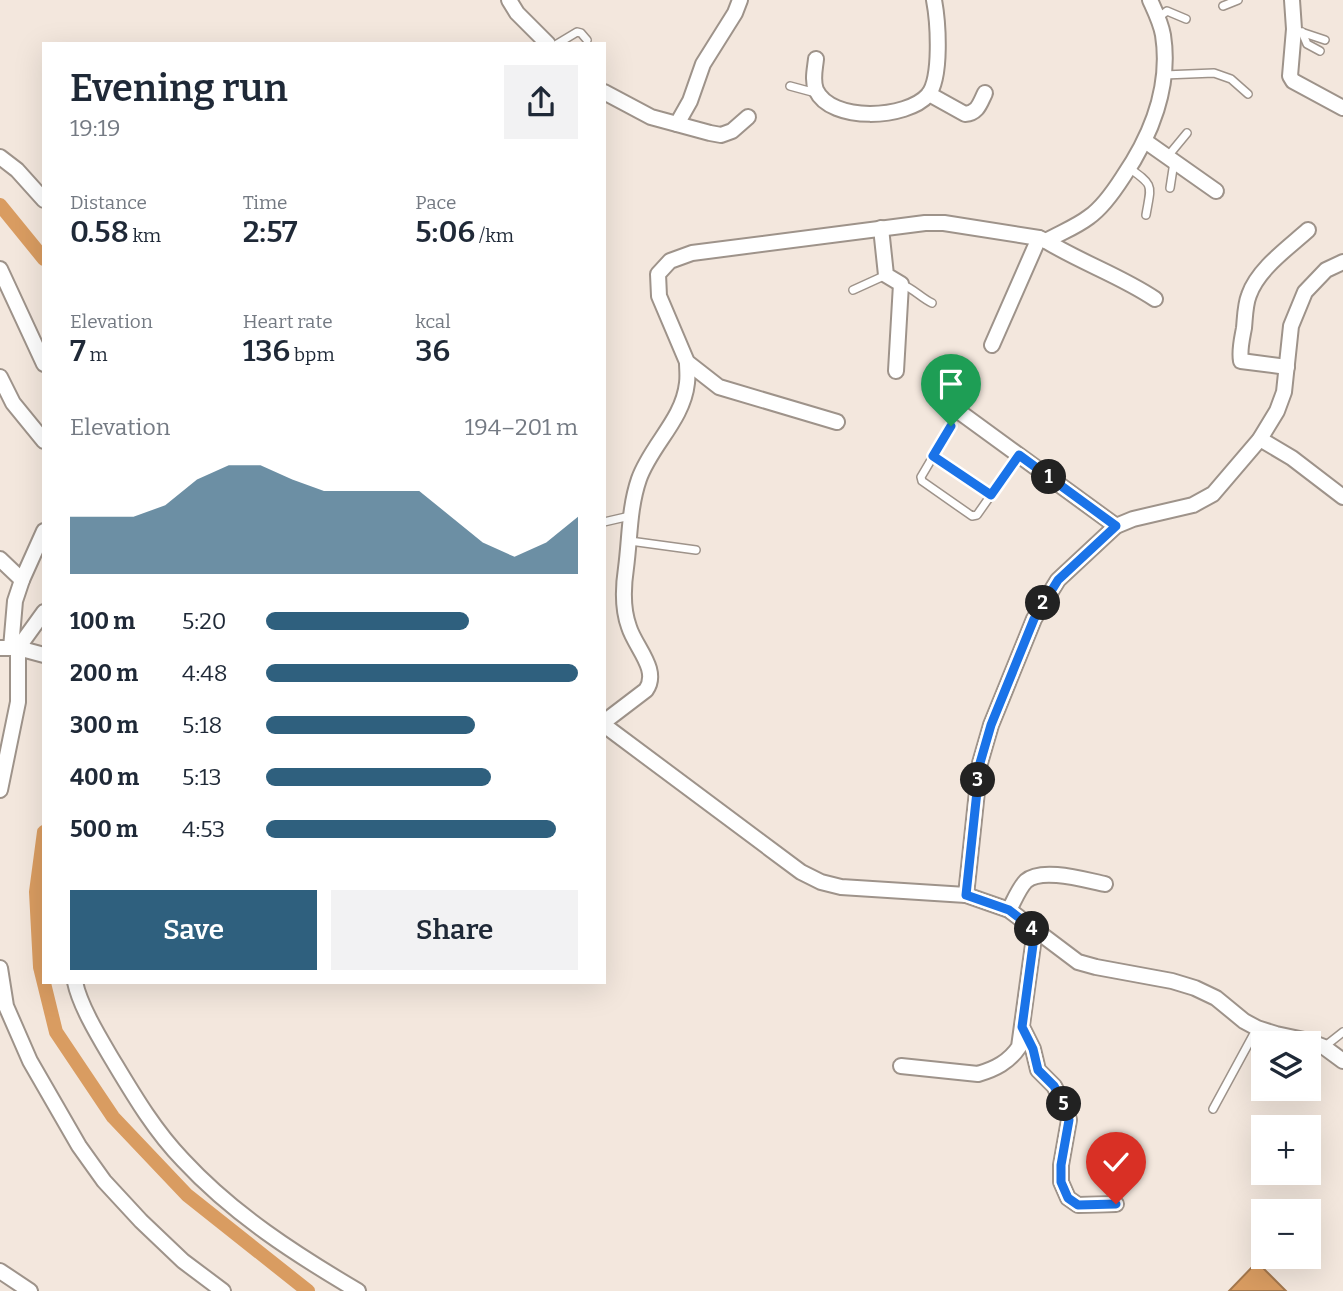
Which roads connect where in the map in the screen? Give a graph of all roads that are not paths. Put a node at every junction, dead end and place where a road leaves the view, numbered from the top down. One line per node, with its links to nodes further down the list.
1 (509, 0): 13 (street)
2 (740, 0): 26 (street)
3 (934, 0): 22 (street)
4 (1150, 0): 8 (street)
5 (1238, 0): 7 (lane)
6 (1292, 0): 10 (street)
7 (1223, 6)
8 (1158, 18): 9 (lane); 17 (street)
9 (1186, 19)
10 (1298, 31): 12 (lane); 15 (lane); 24 (street)
11 (587, 40): 14 (lane)
12 (1325, 40)
13 (546, 42)
14 (560, 42)
15 (1320, 51)
16 (816, 58): 20 (street)
17 (1163, 75): 23 (lane); 28 (street)
18 (790, 86): 20 (lane)
19 (606, 93): 26 (street)
20 (817, 93): 22 (street)
21 (985, 93): 22 (street)
22 (929, 94)
23 (1248, 94)
24 (1343, 108)
25 (748, 117): 26 (street)
26 (677, 124)
27 (1187, 132): 30 (lane)
28 (1145, 141): 30 (street); 31 (street)
29 (0, 157): 34 (street)
30 (1171, 159): 32 (lane); 33 (street)
31 (1129, 168): 35 (lane); 38 (street)
32 (1170, 188)
33 (1216, 191)
34 (42, 199)
35 (1146, 215)
36 (881, 228): 38 (street); 41 (street); 48 (street)
37 (1308, 230): 49 (street)
38 (1043, 239): 44 (street); 46 (street)
39 (1343, 262): 49 (street)
40 (0, 270): 47 (street)
41 (887, 275): 42 (street); 43 (lane)
42 (901, 284): 45 (lane); 50 (street)
43 (853, 290)
44 (1155, 299)
45 (932, 303)
46 (992, 345)
47 (42, 360)
48 (687, 362): 53 (street); 61 (street)
49 (1287, 366): 56 (street)
50 (896, 371)
51 (0, 377): 55 (street)
52 (950, 405): 57 (street)
53 (837, 422)
54 (951, 426): 58 (lane)
55 (42, 439)
56 (1260, 439): 60 (street); 63 (street)
57 (1019, 455): 59 (lane); 63 (street)
58 (933, 456): 59 (lane); 59 (lane)
59 (991, 495)
60 (1343, 497)
61 (630, 516): 62 (lane); 65 (street)
62 (606, 522)
63 (1116, 526): 76 (street)
64 (42, 535): 68 (street)
65 (630, 541): 66 (lane); 72 (street)
66 (696, 550)
67 (0, 559): 68 (street)
68 (22, 580): 70 (street)
69 (42, 614): 70 (street)
70 (10, 648): 71 (street); 74 (street)
71 (40, 654)
72 (606, 722)
73 (606, 726): 76 (street)
74 (0, 790)
75 (1105, 884): 77 (street)
76 (966, 895): 77 (street)
77 (1009, 910): 78 (street)
78 (1035, 930): 81 (street); 82 (street)
79 (0, 968): 91 (street)
80 (76, 984): 92 (street)
81 (1022, 1027): 86 (street); 88 (street)
82 (1257, 1028): 84 (street); 87 (lane)
83 (1343, 1032): 84 (lane)
84 (1324, 1047): 85 (street)
85 (1343, 1061)
86 (901, 1066)
87 (1213, 1109)
88 (1116, 1204)
89 (0, 1271): 90 (street)
90 (30, 1291)
91 (223, 1291)
92 (358, 1291)

